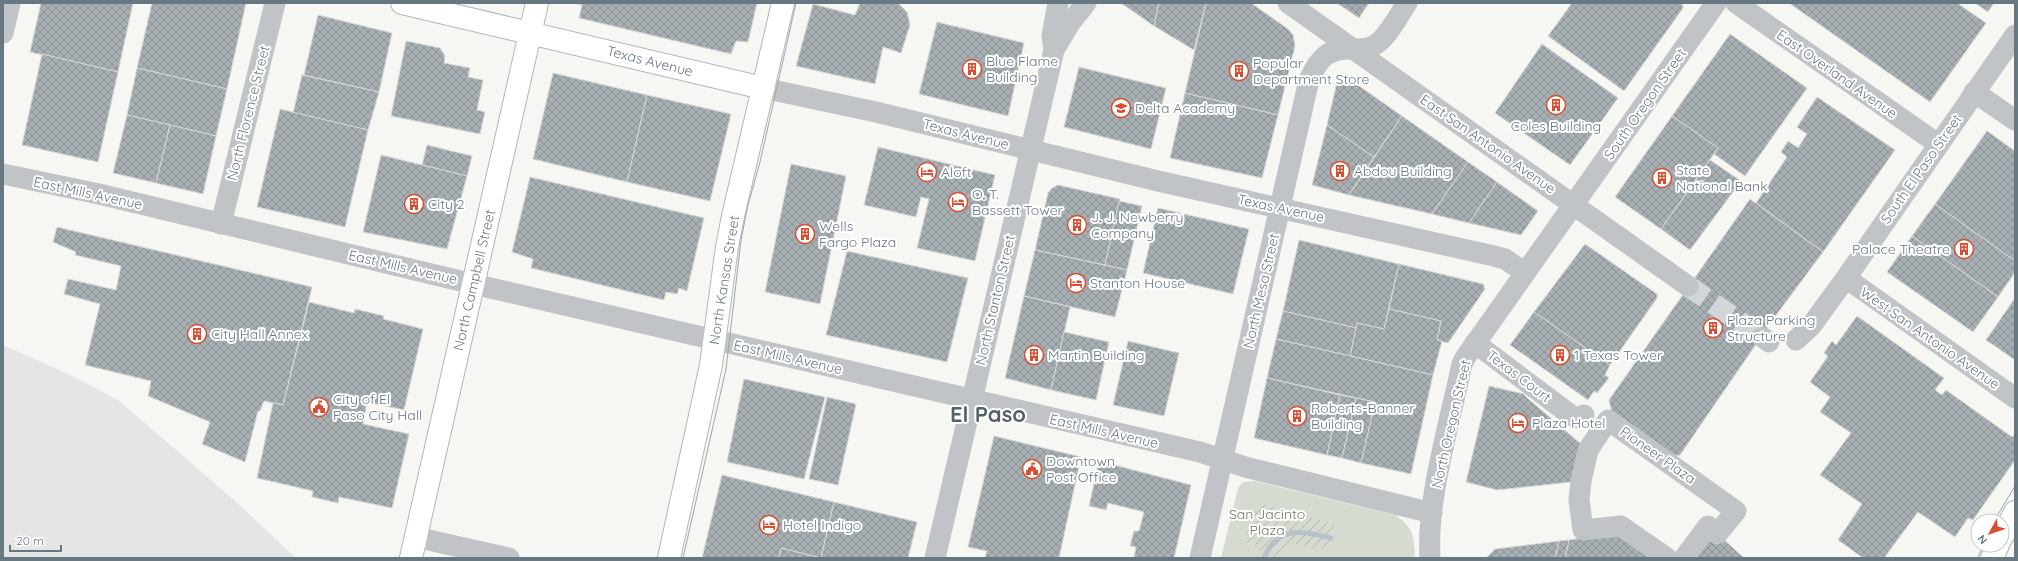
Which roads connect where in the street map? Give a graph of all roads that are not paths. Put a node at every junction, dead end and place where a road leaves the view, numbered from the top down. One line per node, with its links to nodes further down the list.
1 (10, 3): 13 (street)
2 (275, 3): 25 (street, North Florence Street)
3 (402, 3): 12 (main road, Texas Avenue)
4 (537, 3): 12 (main road, North Campbell Street)
5 (783, 3): 17 (main road, North Kansas Street)
6 (1058, 3): 16 (street)
7 (1086, 3): 16 (street, North Stanton Street)
8 (1288, 3): 15 (street, East San Antonio Avenue)
9 (1407, 3): 15 (street, North Mesa Street)
10 (1716, 3): 23 (street, South Oregon Street)
11 (1736, 3): 20 (street, East Overland Avenue)
12 (530, 32): 17 (main road, Texas Avenue); 28 (main road, North Campbell Street)
13 (3, 33)
14 (2015, 35): 18 (street, South El Paso Street)
15 (1352, 49): 23 (street, East San Antonio Avenue); 24 (street, North Mesa Street)
16 (1054, 50): 21 (street, North Stanton Street)
17 (763, 88): 21 (street, Texas Avenue); 30 (main road, North Kansas Street)
18 (1974, 92): 19 (street); 20 (street, South El Paso Street)
19 (2015, 120)
20 (1938, 144): 27 (street, South El Paso Street)
21 (1030, 149): 24 (street, Texas Avenue); 34 (street, North Stanton Street)
22 (3, 174): 25 (street, East Mills Avenue)
23 (1574, 205): 26 (street, North Oregon Street); 29 (street, East San Antonio Avenue)
24 (1280, 207): 26 (street, Texas Avenue); 36 (street, North Mesa Street)
25 (221, 224): 28 (street, East Mills Avenue)
26 (1525, 273): 32 (street, North Oregon Street)
27 (1846, 278): 31 (street, South El Paso Street); 33 (street, West San Antonio Avenue)
28 (473, 284): 30 (street, East Mills Avenue); 40 (main road, North Campbell Street)
29 (1688, 286)
30 (714, 340): 34 (street, East Mills Avenue); 43 (main road, North Kansas Street)
31 (1796, 340)
32 (1475, 343): 35 (street, Texas Court); 38 (street, North Oregon Street)
33 (2015, 398)
34 (972, 400): 36 (street, East Mills Avenue); 44 (street, North Stanton Street)
35 (1584, 416)
36 (1223, 459): 38 (street, East Mills Avenue); 45 (street, North Mesa Street)
37 (2015, 512): 39 (main road)
38 (1432, 513): 46 (street, North Oregon Street)
39 (2010, 522)
40 (416, 537): 41 (main road, North Campbell Street); 42 (street)
41 (411, 558)
42 (509, 558)
43 (669, 558)
44 (935, 558)
45 (1200, 558)
46 (1430, 558)
47 (1667, 558): 48 (street, Pioneer Plaza)
48 (1684, 558)

